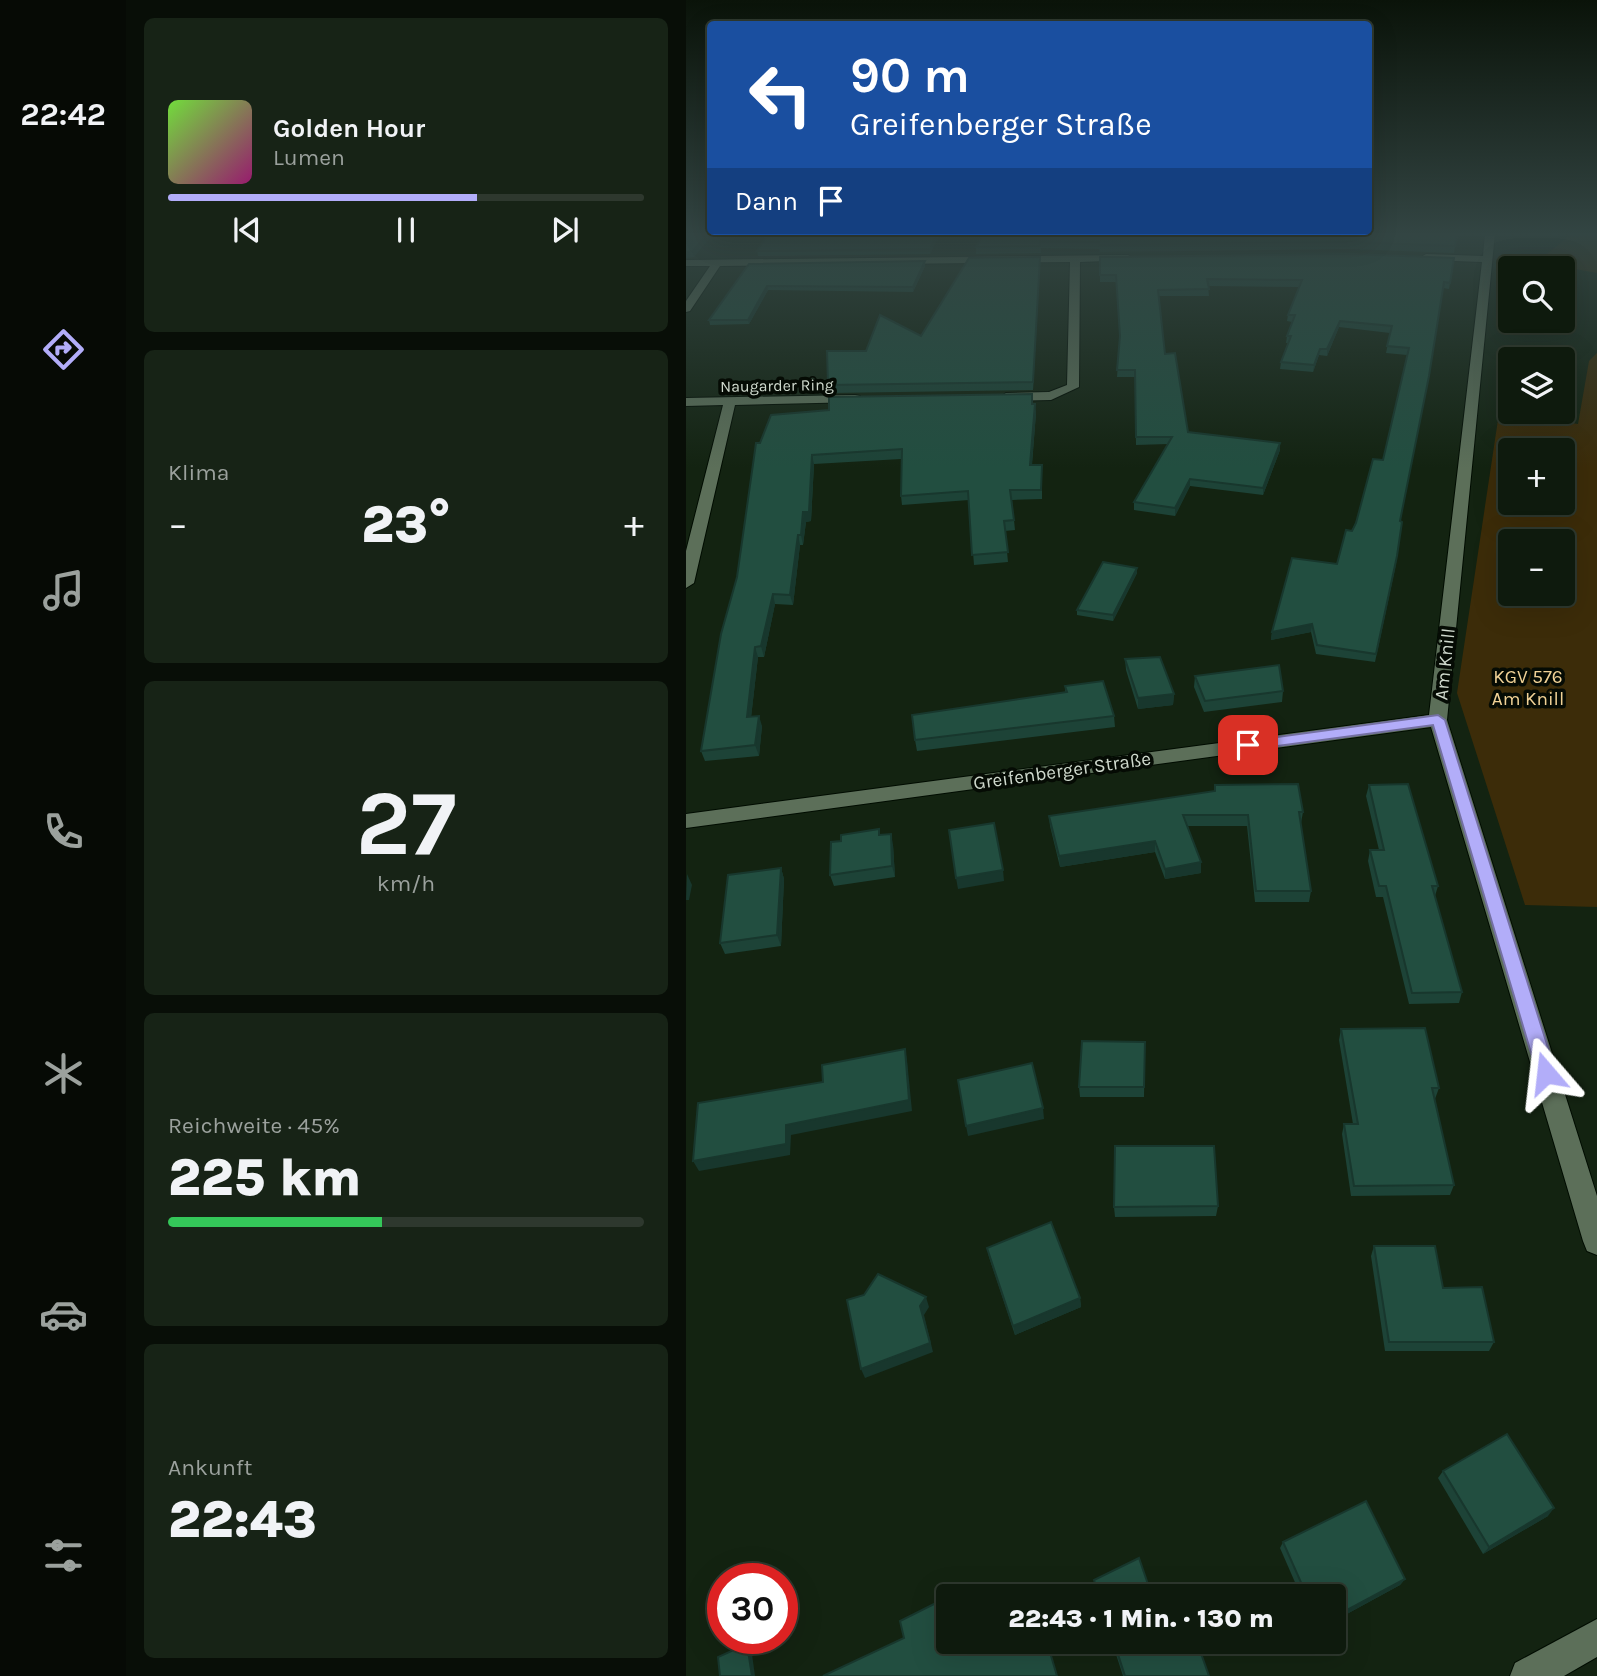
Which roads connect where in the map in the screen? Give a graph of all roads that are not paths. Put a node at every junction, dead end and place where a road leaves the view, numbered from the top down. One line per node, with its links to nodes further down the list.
1 (1074, 311): 3 (street)
2 (1481, 311): 8 (street, Am Knill)
3 (986, 397)
4 (866, 399): 5 (street, Naugarder Ring)
5 (730, 401): 6 (street, Naugarder Ring); 7 (street)
6 (686, 402)
7 (686, 583)
8 (1438, 720): 9 (street, Greifenberger Straße); 10 (street, Am Knill)
9 (686, 821)
10 (1597, 1241)
11 (1597, 1637): 12 (street)
12 (1528, 1676)

